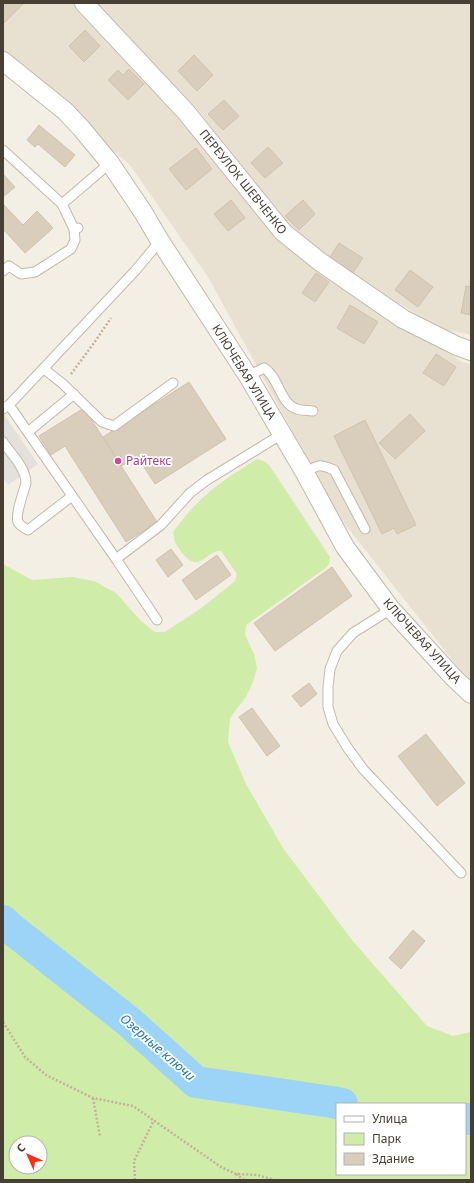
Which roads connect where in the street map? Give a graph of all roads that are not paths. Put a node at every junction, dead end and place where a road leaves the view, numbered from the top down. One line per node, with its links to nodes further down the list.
1 (84, 3): 8 (street, ПЕРЕУЛОК ШЕВЧЕНКО)
2 (3, 61): 4 (street, КЛЮЧЕВАЯ УЛИЦА)
3 (3, 150): 5 (lane)
4 (110, 163): 5 (lane); 6 (street, КЛЮЧЕВАЯ УЛИЦА)
5 (62, 204): 7 (lane)
6 (160, 241): 9 (lane); 10 (street, КЛЮЧЕВАЯ УЛИЦА)
7 (5, 266)
8 (471, 351)
9 (44, 369): 12 (lane); 13 (lane)
10 (248, 376): 14 (lane); 16 (street, КЛЮЧЕВАЯ УЛИЦА)
11 (173, 383): 12 (lane)
12 (74, 394): 15 (lane)
13 (6, 407): 15 (lane)
14 (313, 411)
15 (28, 432): 19 (lane)
16 (282, 434): 18 (street, КЛЮЧЕВАЯ УЛИЦА); 21 (lane)
17 (3, 442): 19 (lane)
18 (305, 473): 20 (lane); 22 (street, КЛЮЧЕВАЯ УЛИЦА)
19 (72, 496): 21 (lane)
20 (365, 529)
21 (116, 559): 23 (lane)
22 (391, 609): 24 (street, КЛЮЧЕВАЯ УЛИЦА); 25 (lane)
23 (157, 620)
24 (471, 694)
25 (461, 873)

